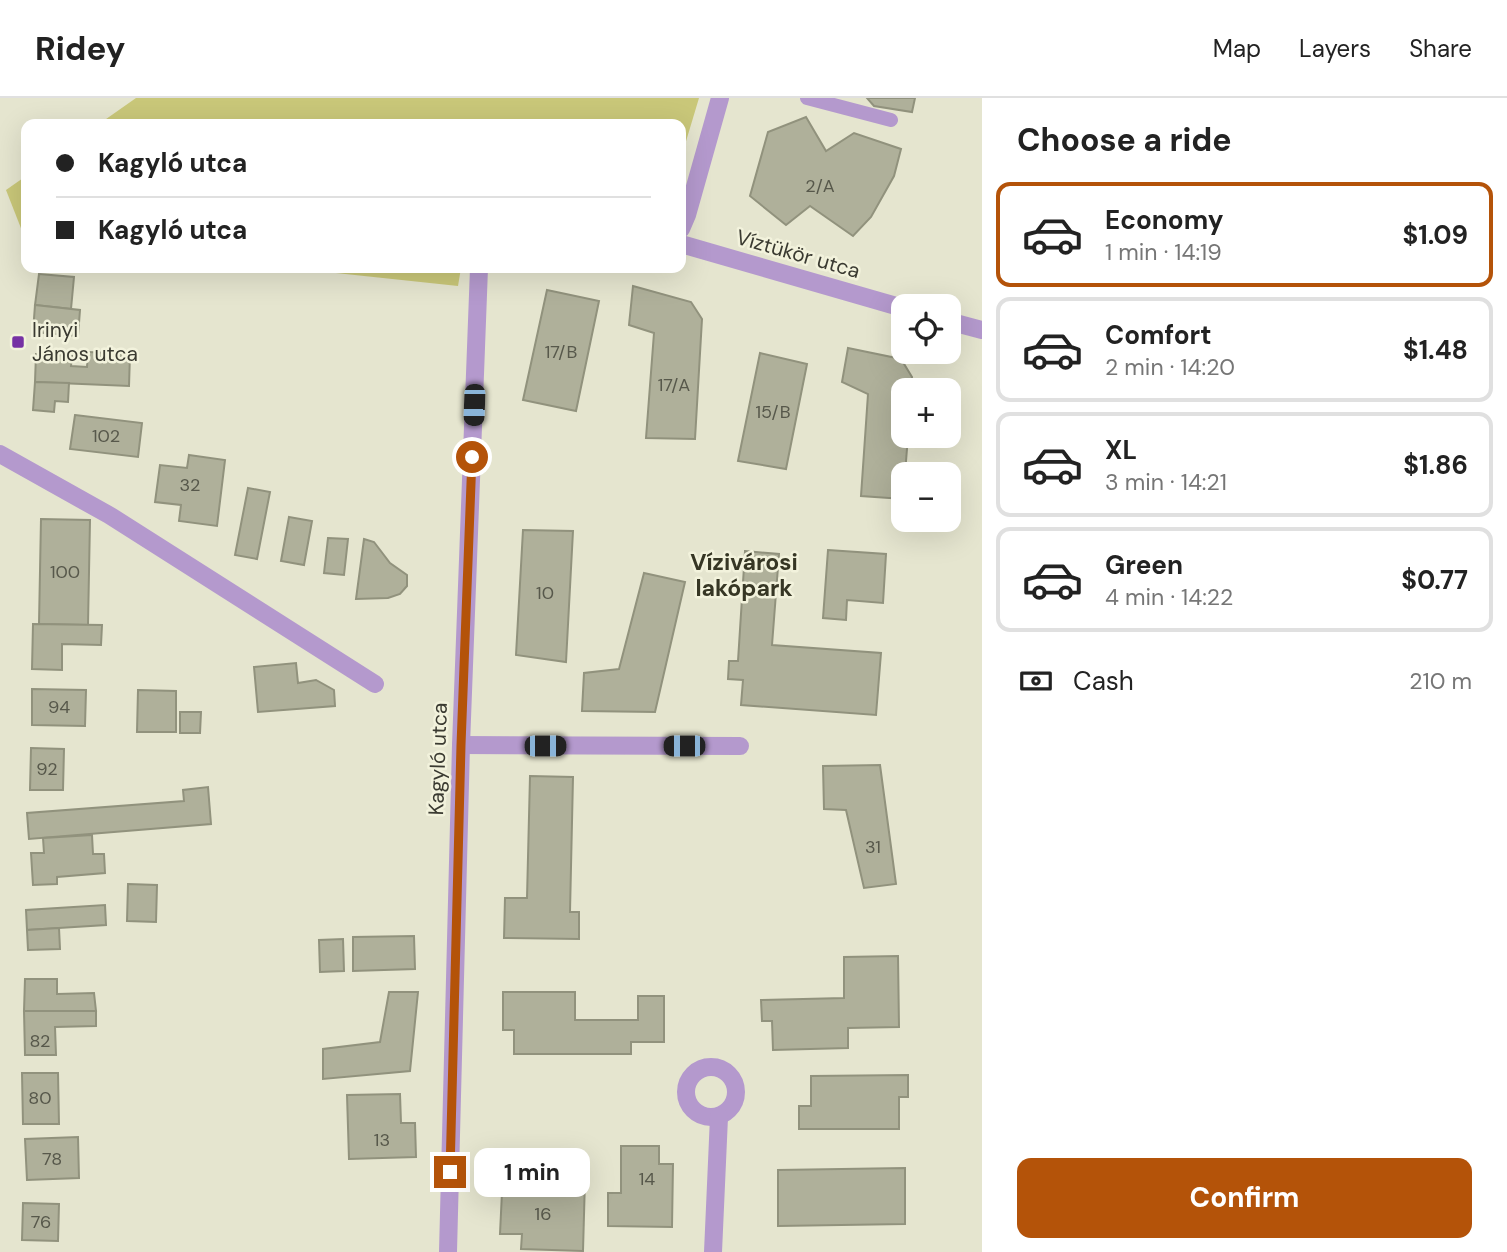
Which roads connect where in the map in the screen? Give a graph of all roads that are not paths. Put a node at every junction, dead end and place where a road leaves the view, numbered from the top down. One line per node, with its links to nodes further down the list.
1 (720, 98): 4 (street)
2 (807, 98): 3 (lane)
3 (891, 120)
4 (686, 217)
5 (686, 245): 7 (street, Víztükör utca)
6 (479, 273): 12 (street, Kagyló utca)
7 (891, 305)
8 (961, 324): 9 (street)
9 (982, 330)
10 (0, 454): 11 (street)
11 (375, 684)
12 (461, 745): 13 (street); 15 (street, Kagyló utca)
13 (740, 746)
14 (719, 1116): 16 (street)
15 (448, 1252)
16 (713, 1252)

